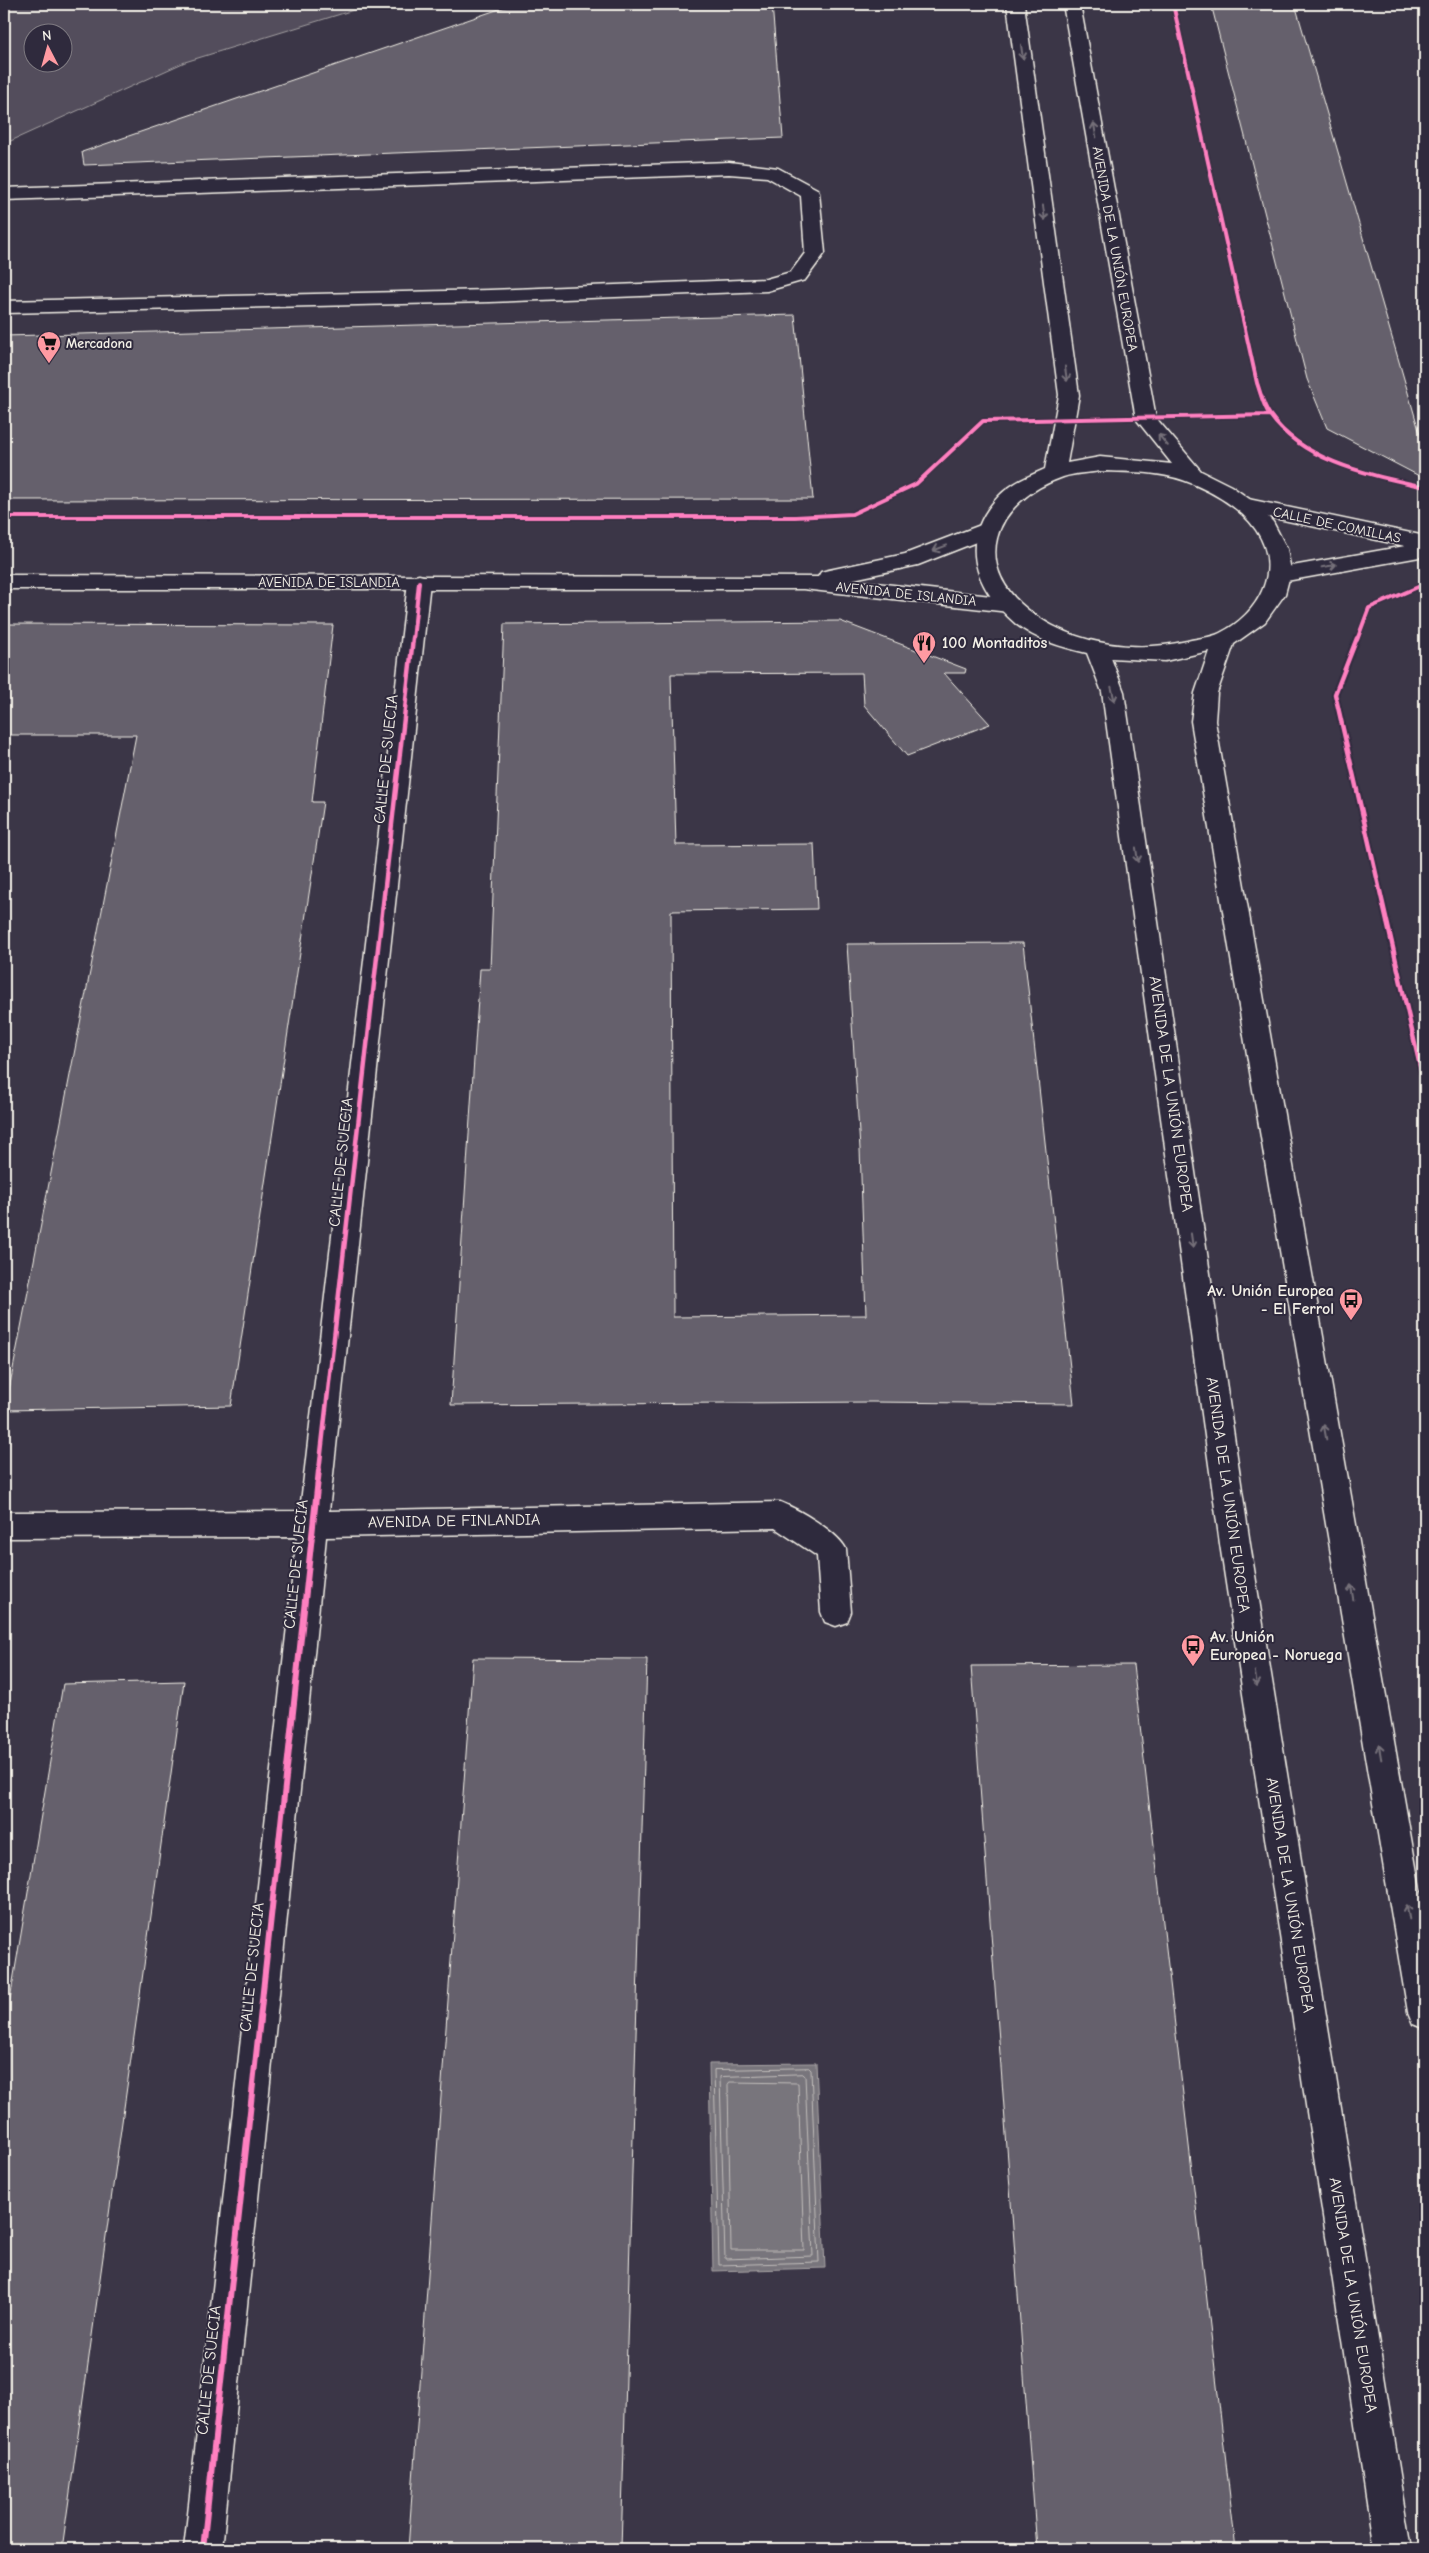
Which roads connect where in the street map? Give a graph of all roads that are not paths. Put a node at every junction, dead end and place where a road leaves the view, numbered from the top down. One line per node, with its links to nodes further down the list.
1 (1015, 4): 5 (main road, one-way to 5)
2 (1072, 4): 6 (main road, AVENIDA DE LA UNIÓN EUROPEA, one-way to 2)
3 (4, 194): 4 (main road)
4 (4, 307)
5 (1055, 473): 6 (main road); 8 (main road)
6 (1194, 477): 7 (main road)
7 (1248, 506): 9 (main road, CALLE DE COMILLAS); 11 (main road)
8 (986, 530): 14 (main road, AVENIDA DE ISLANDIA, one-way to 14); 15 (main road)
9 (1425, 543)
10 (1425, 549): 11 (main road, CALLE DE COMILLAS, one-way to 10)
11 (1281, 575): 16 (main road)
12 (4, 582): 13 (main road, AVENIDA DE ISLANDIA)
13 (419, 582): 14 (main road, AVENIDA DE ISLANDIA); 18 (main road, CALLE DE SUECIA)
14 (803, 582): 15 (main road, AVENIDA DE ISLANDIA)
15 (1010, 605): 17 (main road)
16 (1224, 640): 17 (main road); 21 (main road, one-way to 16)
17 (1096, 649): 23 (main road, AVENIDA DE LA UNIÓN EUROPEA, one-way to 23)
18 (312, 1524): 19 (main road, AVENIDA DE FINLANDIA); 20 (main road, AVENIDA DE FINLANDIA); 22 (main road, CALLE DE SUECIA)
19 (4, 1525)
20 (836, 1612)
21 (1425, 2012)
22 (203, 2549)
23 (1393, 2549)

